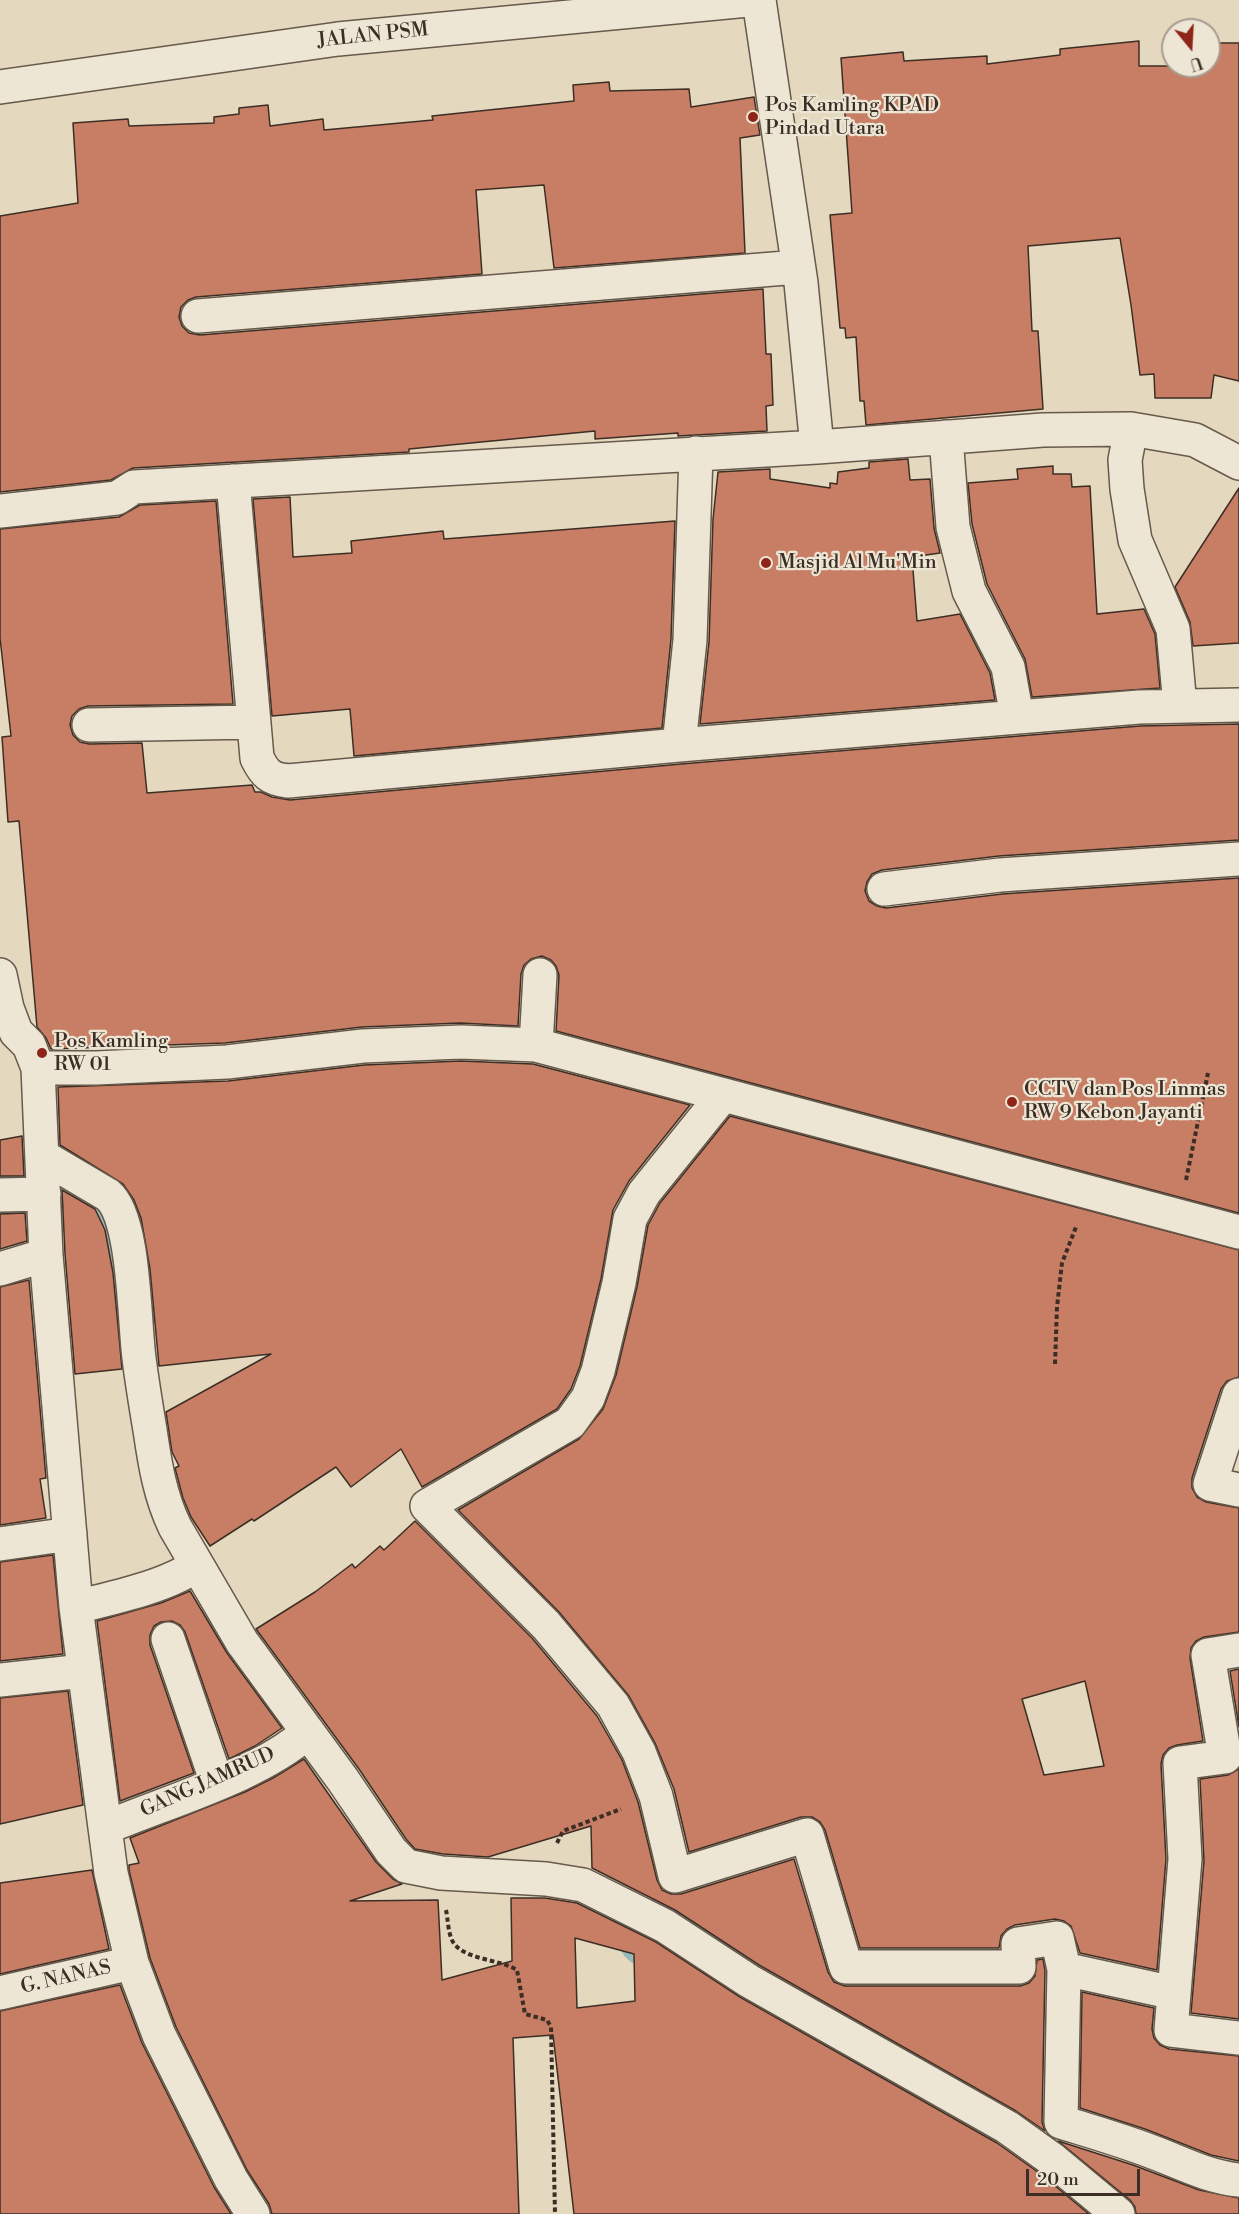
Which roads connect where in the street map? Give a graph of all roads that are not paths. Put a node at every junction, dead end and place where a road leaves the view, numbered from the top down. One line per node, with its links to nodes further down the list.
1 (748, 0): 3 (street, JALAN PSM)
2 (759, 0): 4 (street)
3 (0, 87)
4 (798, 267): 5 (street); 8 (street)
5 (198, 316)
6 (1131, 429): 7 (street); 10 (street); 14 (street)
7 (946, 437): 8 (street); 15 (street)
8 (817, 447): 9 (street)
9 (696, 453): 11 (street); 18 (street)
10 (1239, 463)
11 (232, 481): 12 (street); 16 (street)
12 (0, 511)
13 (1239, 705): 14 (street)
14 (1180, 706): 15 (street)
15 (1017, 717): 18 (street)
16 (254, 722): 17 (street); 18 (street)
17 (89, 725)
18 (679, 746)
19 (1239, 860): 20 (street)
20 (884, 889)
21 (0, 975): 24 (street)
22 (540, 975): 23 (street)
23 (536, 1045): 24 (street); 25 (street)
24 (38, 1068): 26 (street)
25 (723, 1095): 28 (street); 46 (street)
26 (43, 1177): 27 (street); 29 (street); 35 (street)
27 (0, 1195)
28 (1239, 1232)
29 (46, 1255): 30 (street); 33 (street)
30 (0, 1269)
31 (1239, 1395): 32 (street)
32 (1239, 1490)
33 (70, 1534): 34 (street); 36 (street)
34 (0, 1544)
35 (188, 1570): 36 (street); 41 (street)
36 (76, 1607): 39 (street)
37 (168, 1639): 43 (street)
38 (1239, 1650): 42 (street)
39 (83, 1671): 40 (street); 44 (street)
40 (0, 1680)
41 (304, 1735): 43 (street, GANG JAMRUD); 52 (street)
42 (1232, 1749): 48 (street)
43 (217, 1783): 44 (street, GANG JAMRUD)
44 (105, 1828): 45 (street)
45 (132, 1963): 47 (street, G. NANAS); 51 (street)
46 (1064, 1969): 48 (street); 50 (street)
47 (0, 1993)
48 (1174, 1993): 49 (street)
49 (1239, 2038)
50 (1239, 2180)
51 (253, 2214)
52 (1118, 2214)

